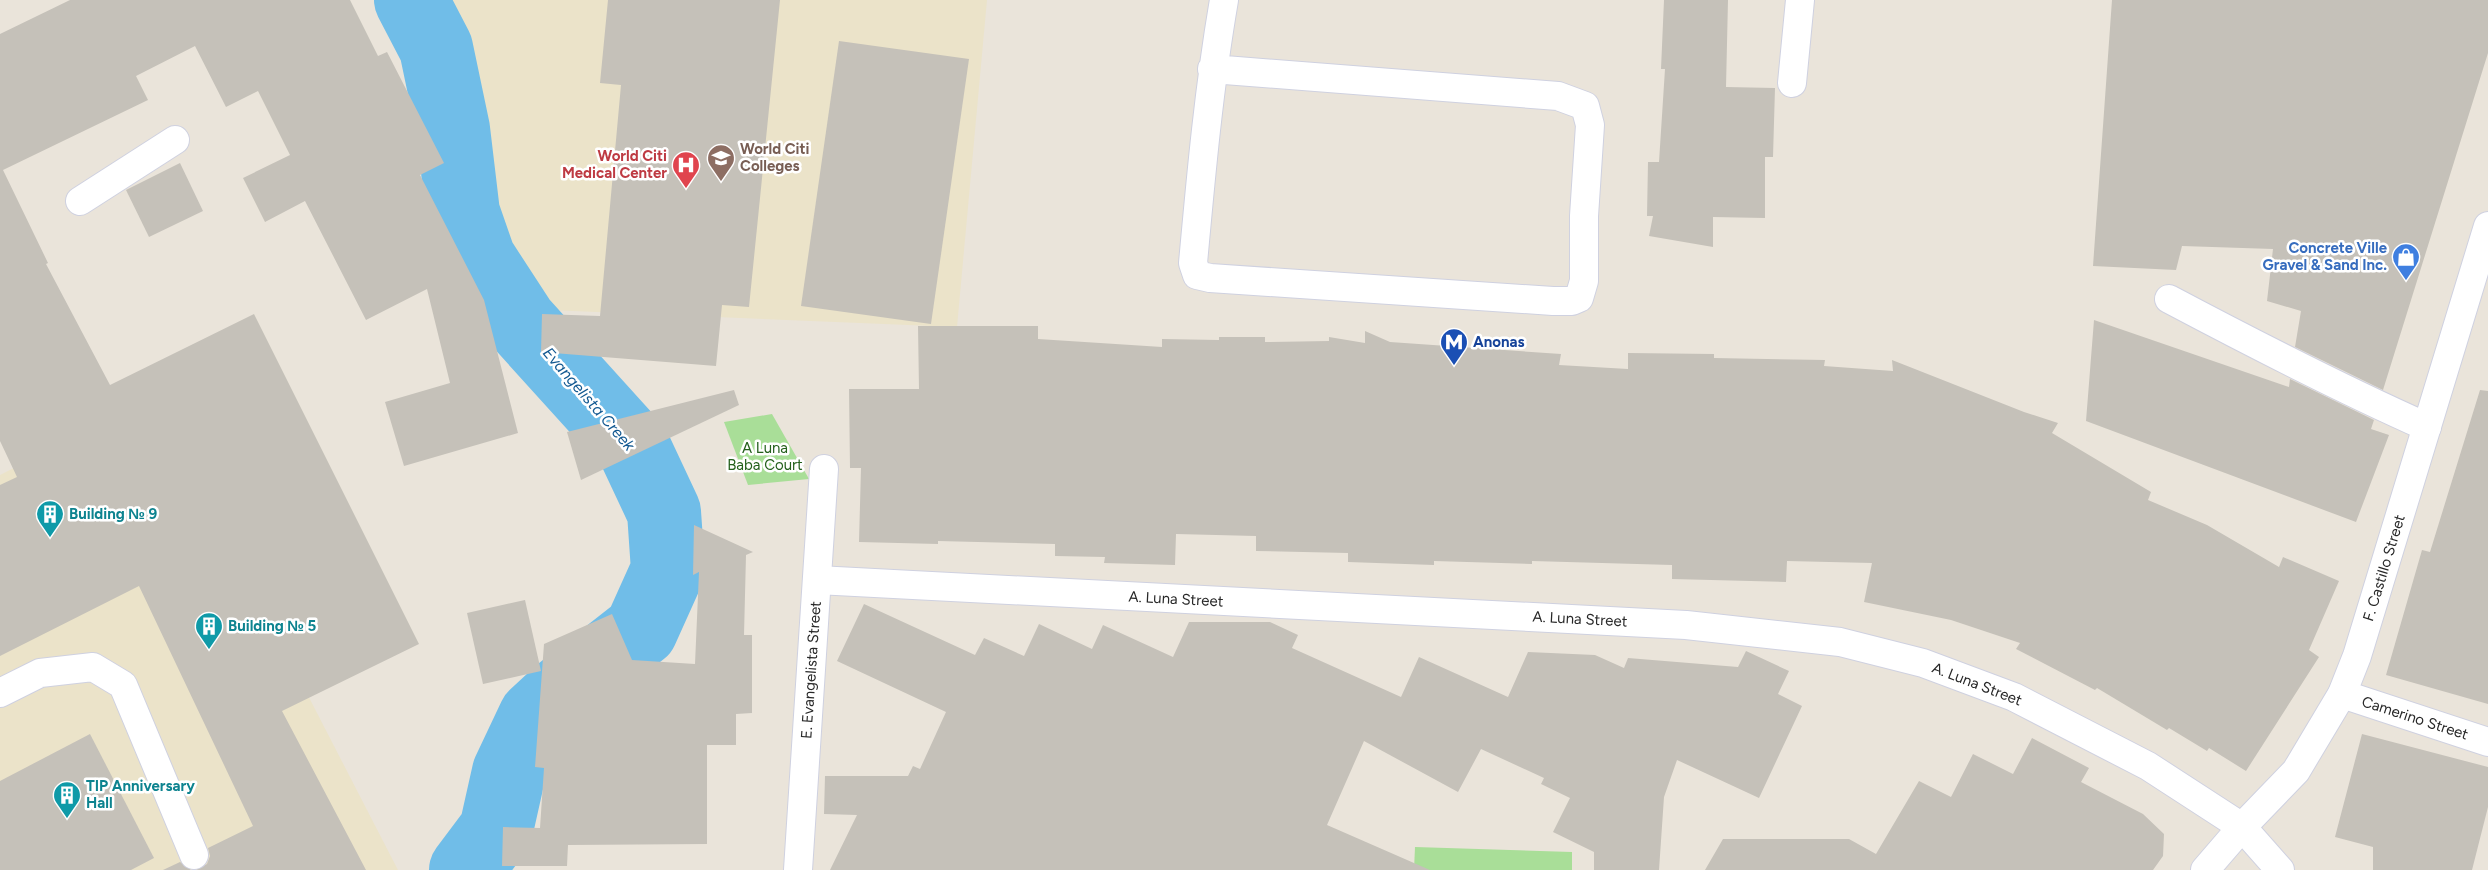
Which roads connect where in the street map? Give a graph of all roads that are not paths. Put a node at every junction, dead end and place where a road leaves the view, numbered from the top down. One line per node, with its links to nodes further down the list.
1 (1224, 0): 3 (street)
2 (1800, 0): 4 (street)
3 (1212, 69): 3 (street)
4 (1792, 84)
5 (175, 140): 6 (street)
6 (80, 201)
7 (2487, 230): 9 (street, F. Castillo Street)
8 (2169, 299): 9 (street)
9 (2427, 426): 13 (street, F. Castillo Street)
10 (824, 469): 11 (street, E. Evangelista Street)
11 (817, 580): 15 (street, A. Luna Street); 17 (street, E. Evangelista Street)
12 (0, 692): 16 (street)
13 (2342, 694): 14 (street, Camerino Street); 15 (street, F. Castillo Street)
14 (2488, 742)
15 (2242, 827): 18 (street, F. Castillo Street); 19 (street, A. Luna Street)
16 (194, 855)
17 (798, 870)
18 (2206, 870)
19 (2280, 870)

